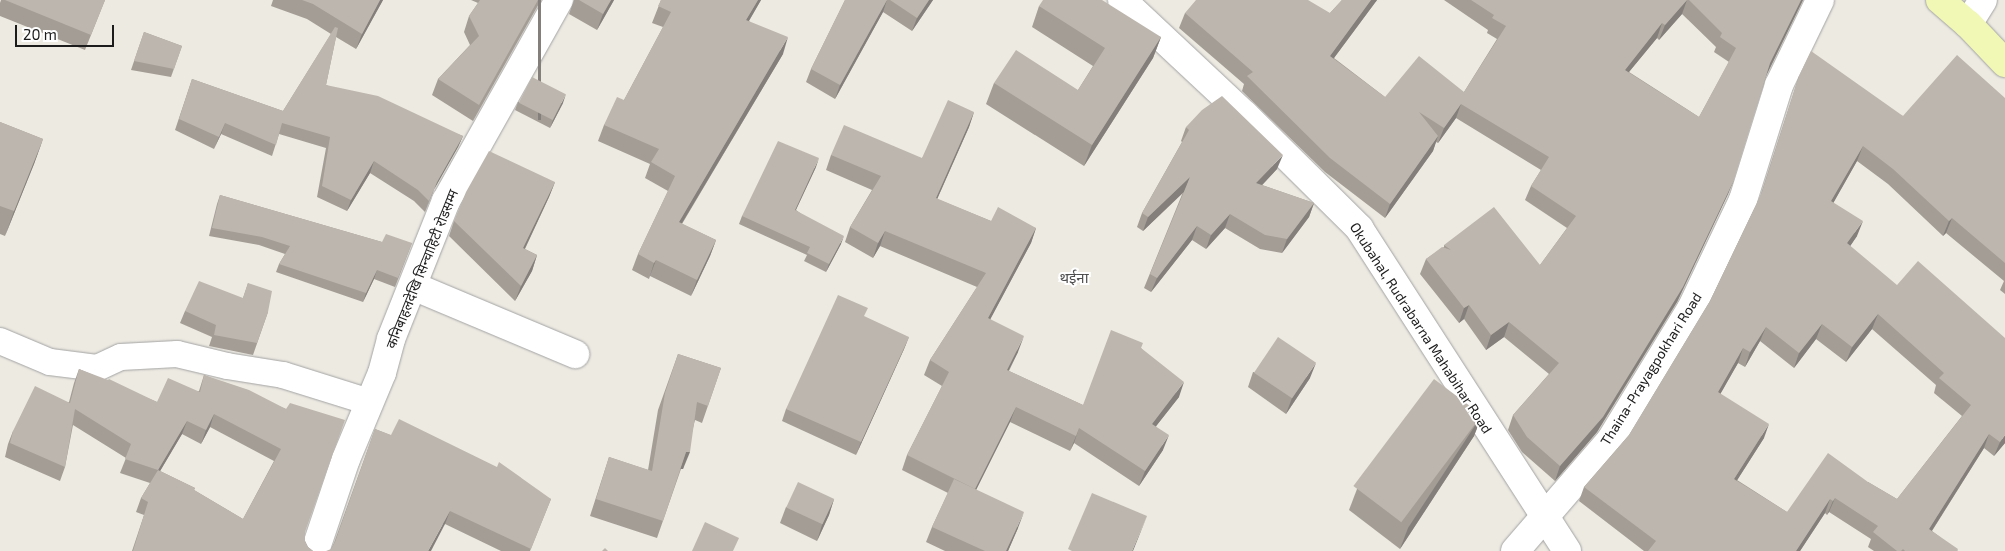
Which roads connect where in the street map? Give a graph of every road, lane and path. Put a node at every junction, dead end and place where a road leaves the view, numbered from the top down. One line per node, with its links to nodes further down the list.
1 (559, 0): 8 (street, कनिबाहलदेखि सिन्चाहिटी रोडसम्म)
2 (1122, 0): 12 (street, Okubahal, Rudrabarna Mahabihar Road)
3 (1820, 0): 12 (street, Thaina-Prayagpokhari Road)
4 (1940, 0): 6 (main road)
5 (1984, 0): 6 (street)
6 (1968, 24): 7 (main road)
7 (2005, 62)
8 (412, 286): 10 (street); 11 (street, कनिबाहलदेखि सिन्चाहिटी रोडसम्म)
9 (0, 341): 11 (street)
10 (575, 354)
11 (369, 402): 13 (street, कनिबाहलदेखि सिन्चाहिटी रोडसम्म)
12 (1543, 517): 14 (street, Thaina-Prayagpokhari Road); 15 (street, Okubahal, Rudrabarna Mahabihar Road)
13 (314, 551)
14 (1514, 551)
15 (1566, 551)

